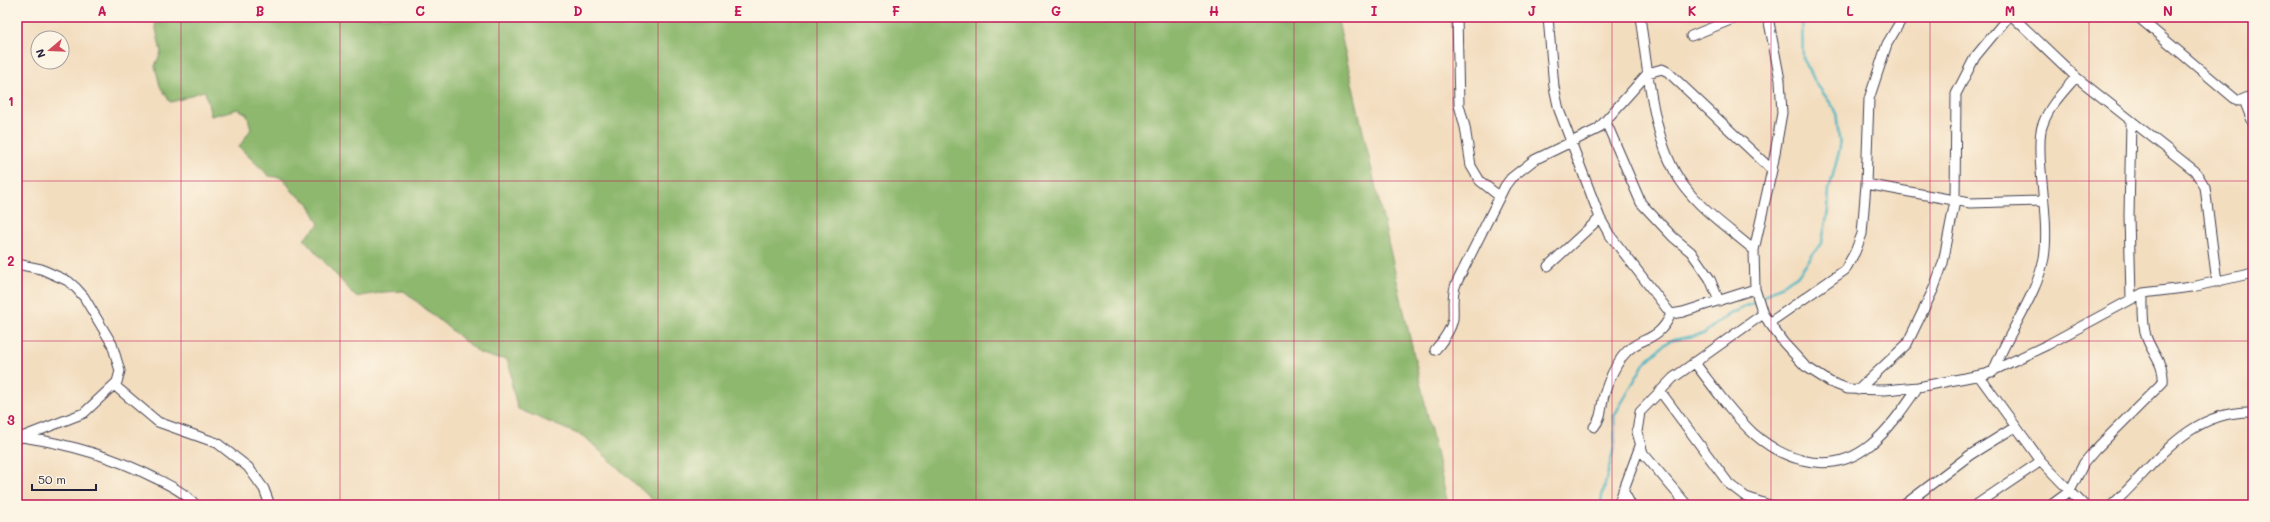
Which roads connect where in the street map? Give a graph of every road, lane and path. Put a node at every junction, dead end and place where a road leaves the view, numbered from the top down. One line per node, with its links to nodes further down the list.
1 (1457, 17): 21 (street)
2 (1548, 17): 18 (street)
3 (1640, 17): 11 (street)
4 (1738, 17): 10 (street)
5 (1768, 17): 19 (street)
6 (1903, 17): 20 (street)
7 (2008, 17): 22 (street)
8 (2013, 17): 12 (street)
9 (2138, 17): 14 (street)
10 (1691, 36)
11 (1648, 73): 15 (street); 19 (street); 25 (street)
12 (2076, 77): 16 (street); 23 (street)
13 (2253, 95): 14 (street)
14 (2244, 100): 17 (street)
15 (1606, 122): 18 (street); 33 (street)
16 (2131, 122): 29 (street); 32 (street)
17 (2253, 123)
18 (1570, 143): 21 (street); 24 (street)
19 (1772, 170): 25 (street)
20 (1866, 184): 22 (street); 36 (street)
21 (1499, 196): 37 (street)
22 (1955, 201): 23 (street); 43 (street)
23 (2042, 201): 39 (street)
24 (1600, 218): 27 (street); 35 (street)
25 (1754, 250): 30 (street)
26 (17, 264): 41 (street)
27 (1548, 266)
28 (2253, 273): 29 (street)
29 (2217, 282): 31 (street)
30 (1755, 289): 33 (street); 34 (street)
31 (2143, 293): 32 (street); 52 (street)
32 (2131, 298): 39 (street)
33 (1719, 301): 35 (street)
34 (1762, 311): 36 (street); 38 (street)
35 (1671, 314): 46 (street)
36 (1769, 323): 43 (street)
37 (1435, 350)
38 (1694, 362): 42 (street); 44 (street)
39 (1993, 372): 40 (street)
40 (1979, 376): 42 (street); 47 (street)
41 (114, 385): 48 (street); 55 (street)
42 (1918, 387): 43 (street)
43 (1858, 390)
44 (1660, 391): 49 (street); 59 (street)
45 (2253, 412): 64 (street)
46 (1594, 427)
47 (2015, 427): 50 (street); 60 (street)
48 (19, 438): 53 (street)
49 (1640, 446): 51 (street); 58 (street)
50 (2042, 461): 52 (street); 61 (street)
51 (1623, 490): 56 (street); 57 (street)
52 (2070, 491): 62 (street); 63 (street)
53 (193, 502): 54 (street)
54 (205, 505)
55 (270, 505)
56 (1618, 505)
57 (1631, 505)
58 (1687, 505)
59 (1769, 505)
60 (1904, 505)
61 (1976, 505)
62 (2051, 505)
63 (2084, 505)
64 (2112, 505)

